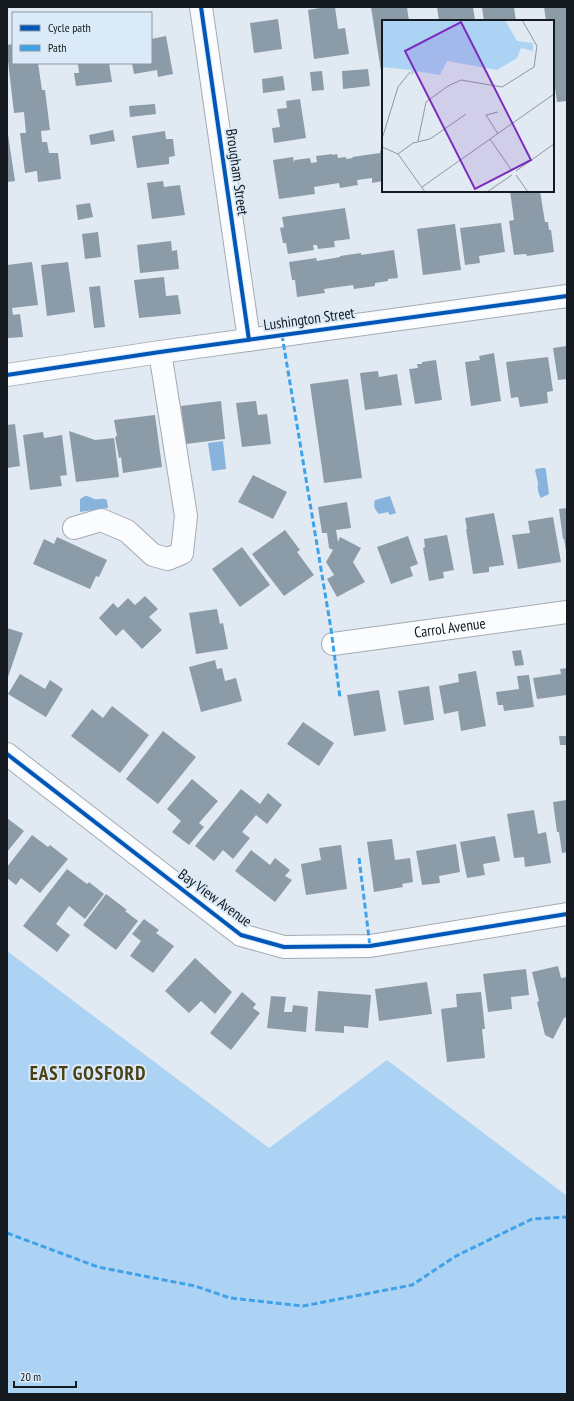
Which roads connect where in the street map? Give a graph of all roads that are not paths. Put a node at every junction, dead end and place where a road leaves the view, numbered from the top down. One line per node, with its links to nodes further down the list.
1 (201, 7): 3 (street, Brougham Street)
2 (567, 296): 3 (street, Lushington Street)
3 (249, 340): 4 (street, Lushington Street)
4 (160, 352): 5 (street, Lushington Street); 6 (street)
5 (7, 375)
6 (74, 528)
7 (567, 612): 8 (street, Carrol Avenue)
8 (333, 644)
9 (7, 754): 10 (street, Bay View Avenue)
10 (567, 914)

